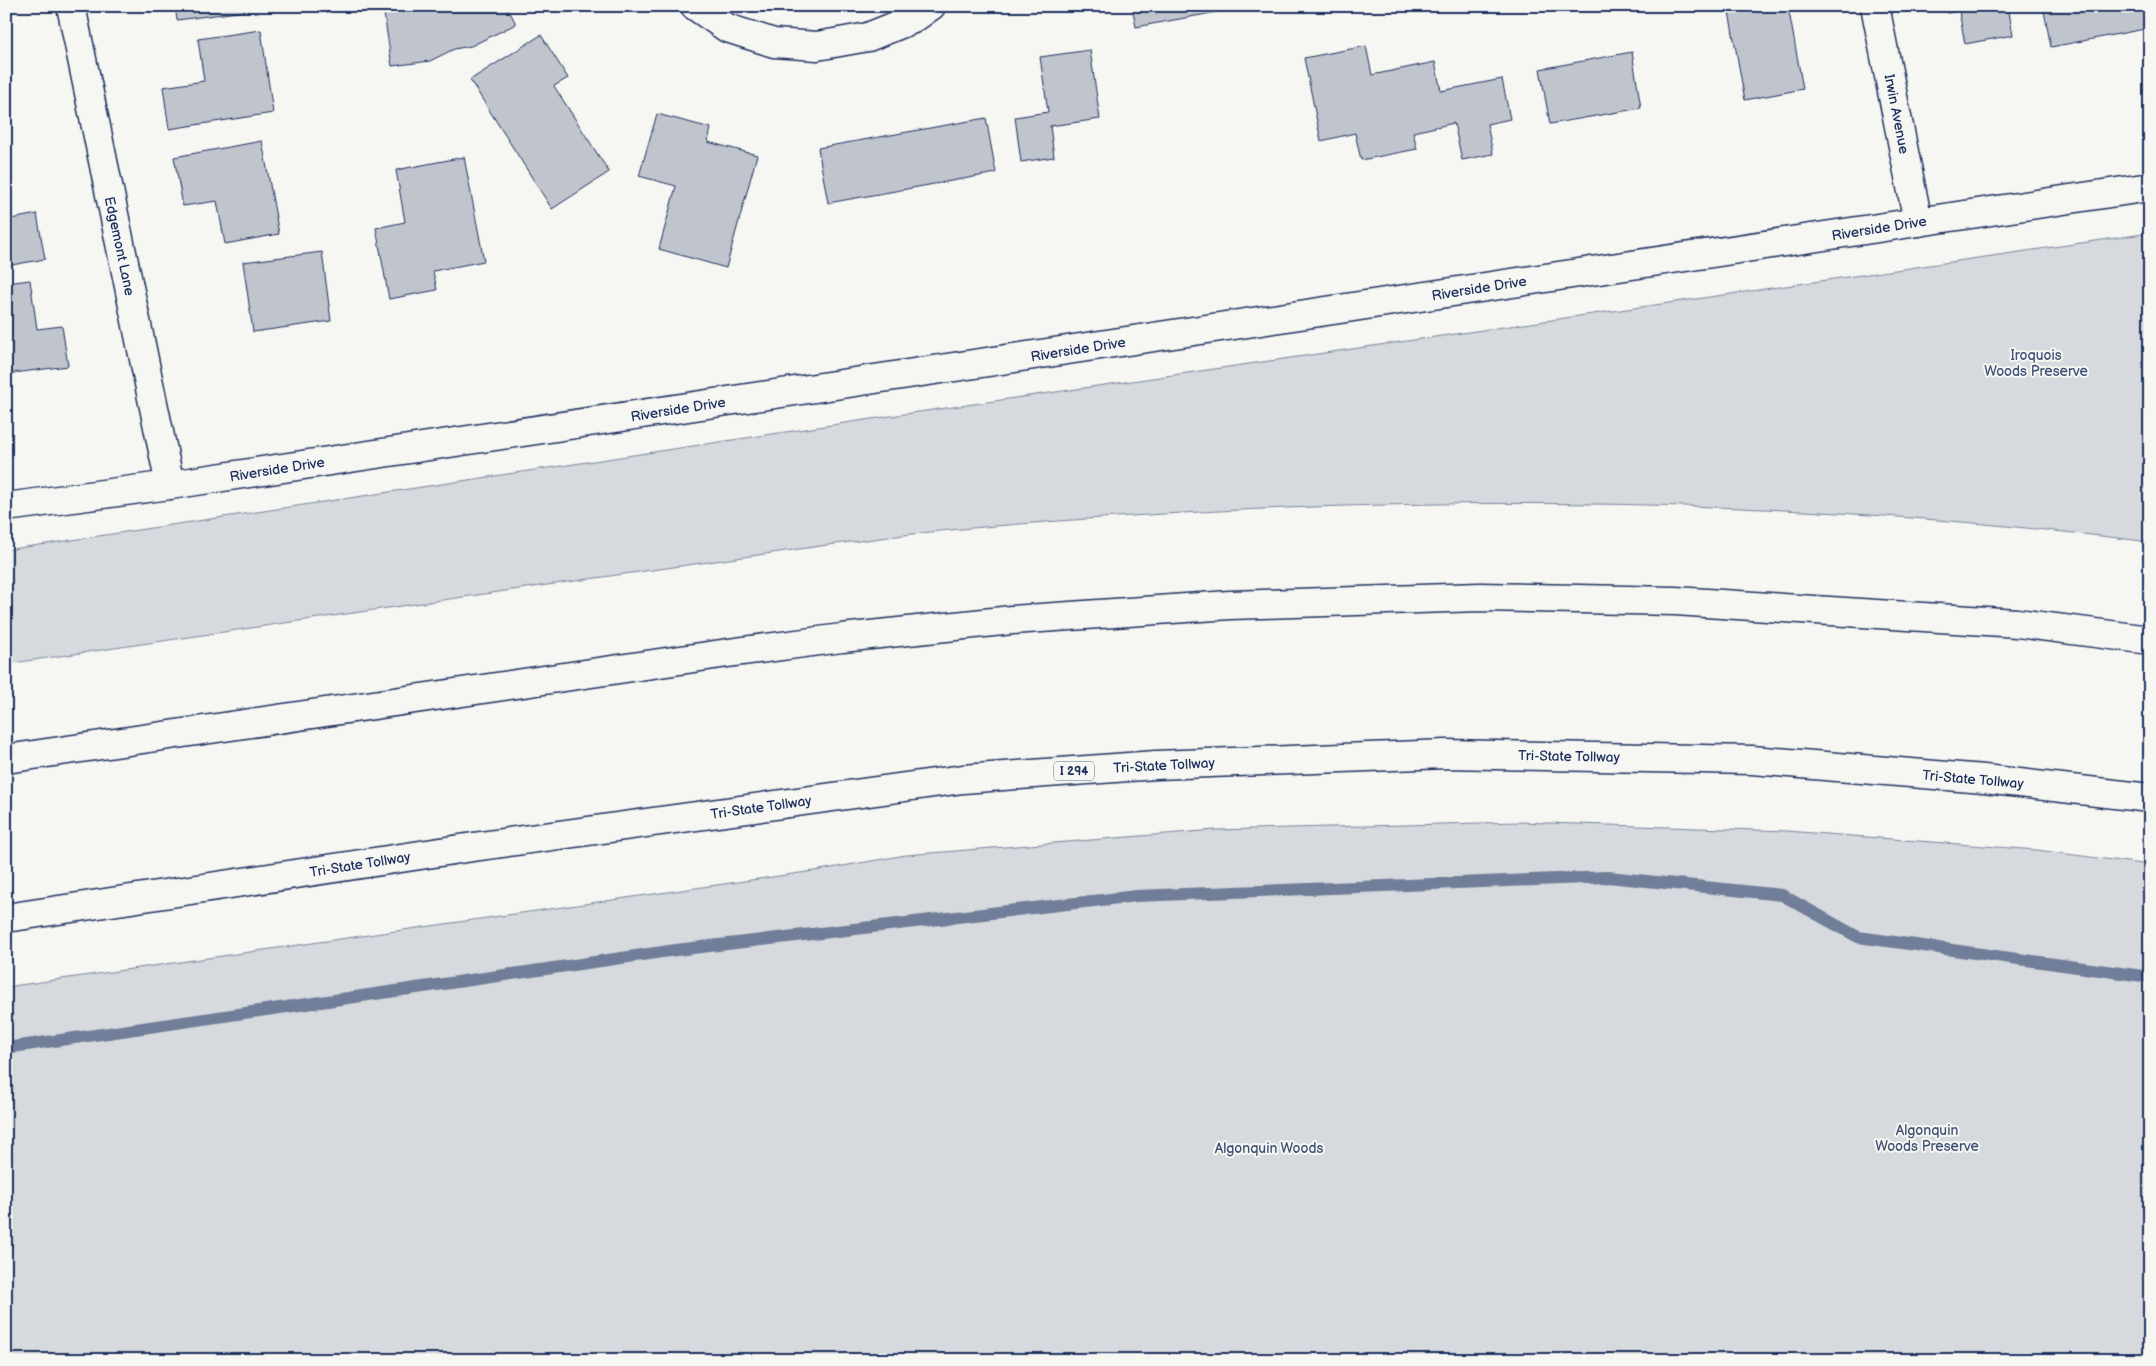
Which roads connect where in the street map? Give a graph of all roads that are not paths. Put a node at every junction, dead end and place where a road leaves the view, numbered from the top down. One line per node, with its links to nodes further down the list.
1 (71, 6): 7 (main road, Edgemont Lane)
2 (695, 6): 3 (main road)
3 (931, 6)
4 (1875, 6): 6 (main road, Irwin Avenue)
5 (2150, 187): 6 (main road, Riverside Drive)
6 (1918, 222): 7 (main road, Riverside Drive)
7 (170, 485): 8 (main road, Riverside Drive)
8 (6, 507)
9 (2150, 640): 10 (main road)
10 (6, 759)
11 (2150, 798): 12 (main road, Tri-State Tollway / I 294)
12 (6, 918)

